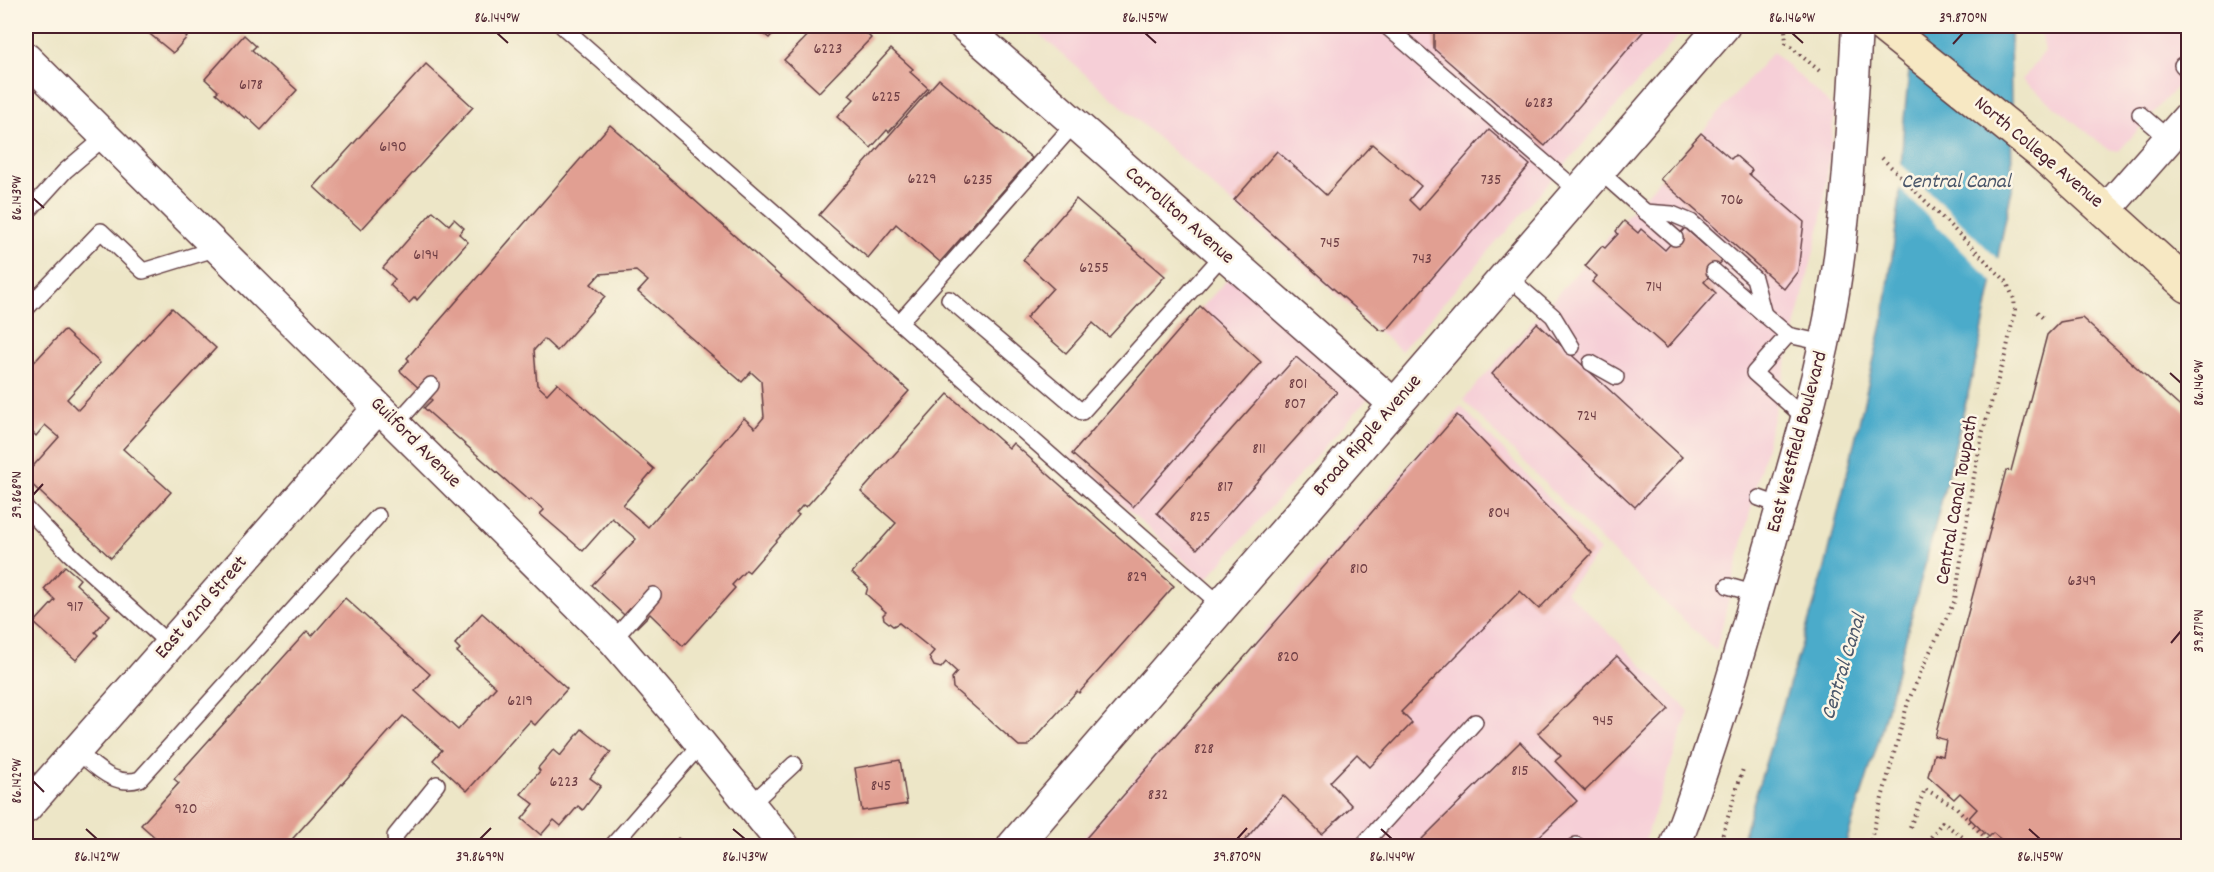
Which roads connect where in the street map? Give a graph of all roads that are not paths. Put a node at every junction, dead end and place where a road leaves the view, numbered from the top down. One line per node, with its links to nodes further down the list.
1 (562, 26): 26 (lane)
2 (964, 26): 10 (street, Carrollton Avenue)
3 (1386, 26): 13 (lane)
4 (1723, 26): 13 (street, Broad Ripple Avenue)
5 (1857, 26): 28 (street, East Westfield Boulevard)
6 (1883, 26): 14 (main road, North College Avenue)
7 (26, 58): 11 (street, Guilford Avenue)
8 (2140, 114): 12 (lane)
9 (2188, 117): 12 (street)
10 (1074, 124): 19 (street, Carrollton Avenue); 26 (lane)
11 (105, 137): 16 (lane); 18 (street, Guilford Avenue)
12 (2169, 139): 14 (street)
13 (1588, 181): 15 (lane); 21 (street, Broad Ripple Avenue)
14 (2106, 210): 22 (main road, North College Avenue)
15 (1645, 212): 17 (lane); 25 (lane)
16 (26, 214)
17 (1675, 238)
18 (218, 249): 24 (lane); 34 (street, Guilford Avenue)
19 (1223, 255): 23 (lane); 33 (street, Carrollton Avenue)
20 (1714, 271): 25 (lane)
21 (1507, 276): 29 (lane); 33 (street, Broad Ripple Avenue)
22 (2188, 286)
23 (949, 299)
24 (26, 309)
25 (1764, 315): 27 (lane)
26 (900, 322): 41 (lane)
27 (1788, 336): 28 (lane); 35 (lane)
28 (1824, 343): 35 (street, East Westfield Boulevard)
29 (1572, 347)
30 (1591, 363): 31 (lane)
31 (1616, 377)
32 (431, 385): 34 (lane)
33 (1395, 405): 41 (street, Broad Ripple Avenue)
34 (387, 416): 42 (street, Guilford Avenue); 43 (street, East 62nd Street)
35 (1806, 419): 39 (street, East Westfield Boulevard)
36 (26, 508): 43 (lane)
37 (378, 516): 46 (lane)
38 (1728, 586): 39 (lane)
39 (1756, 594): 56 (street, East Westfield Boulevard)
40 (653, 596): 42 (lane)
41 (1222, 606): 54 (street, Broad Ripple Avenue)
42 (612, 640): 45 (street, Guilford Avenue)
43 (170, 645): 46 (street, East 62nd Street)
44 (1475, 722): 55 (lane)
45 (701, 744): 49 (street, Guilford Avenue); 52 (lane)
46 (76, 751): 50 (street, East 62nd Street)
47 (794, 764): 49 (lane)
48 (437, 784): 51 (lane)
49 (750, 805): 53 (street, Guilford Avenue)
50 (26, 808)
51 (396, 846)
52 (612, 846)
53 (784, 846)
54 (1014, 846)
55 (1362, 846)
56 (1675, 846)

